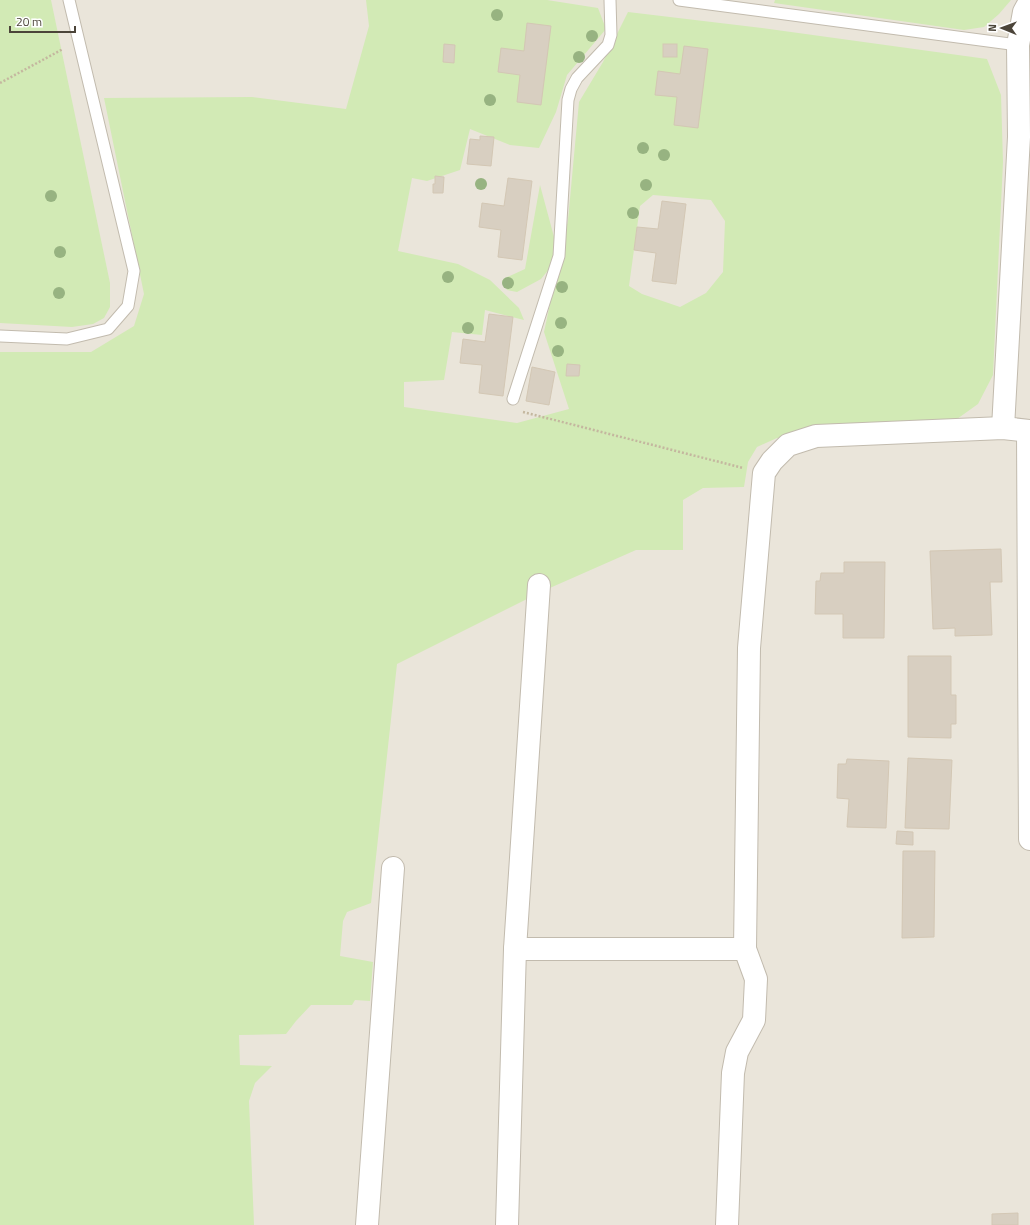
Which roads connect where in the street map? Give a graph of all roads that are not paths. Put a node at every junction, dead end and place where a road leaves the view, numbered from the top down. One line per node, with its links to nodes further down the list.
1 (69, 0): 7 (lane)
2 (610, 0): 8 (lane)
3 (679, 0): 5 (lane)
4 (1030, 0): 5 (street)
5 (1018, 45): 6 (street)
6 (1024, 137): 9 (street)
7 (0, 336)
8 (513, 399)
9 (1003, 428): 10 (street); 15 (street)
10 (1029, 431): 12 (street)
11 (539, 585): 14 (street)
12 (1030, 840)
13 (393, 868): 16 (street)
14 (515, 949): 15 (street); 17 (street)
15 (745, 949): 18 (street)
16 (367, 1225)
17 (507, 1225)
18 (727, 1225)

